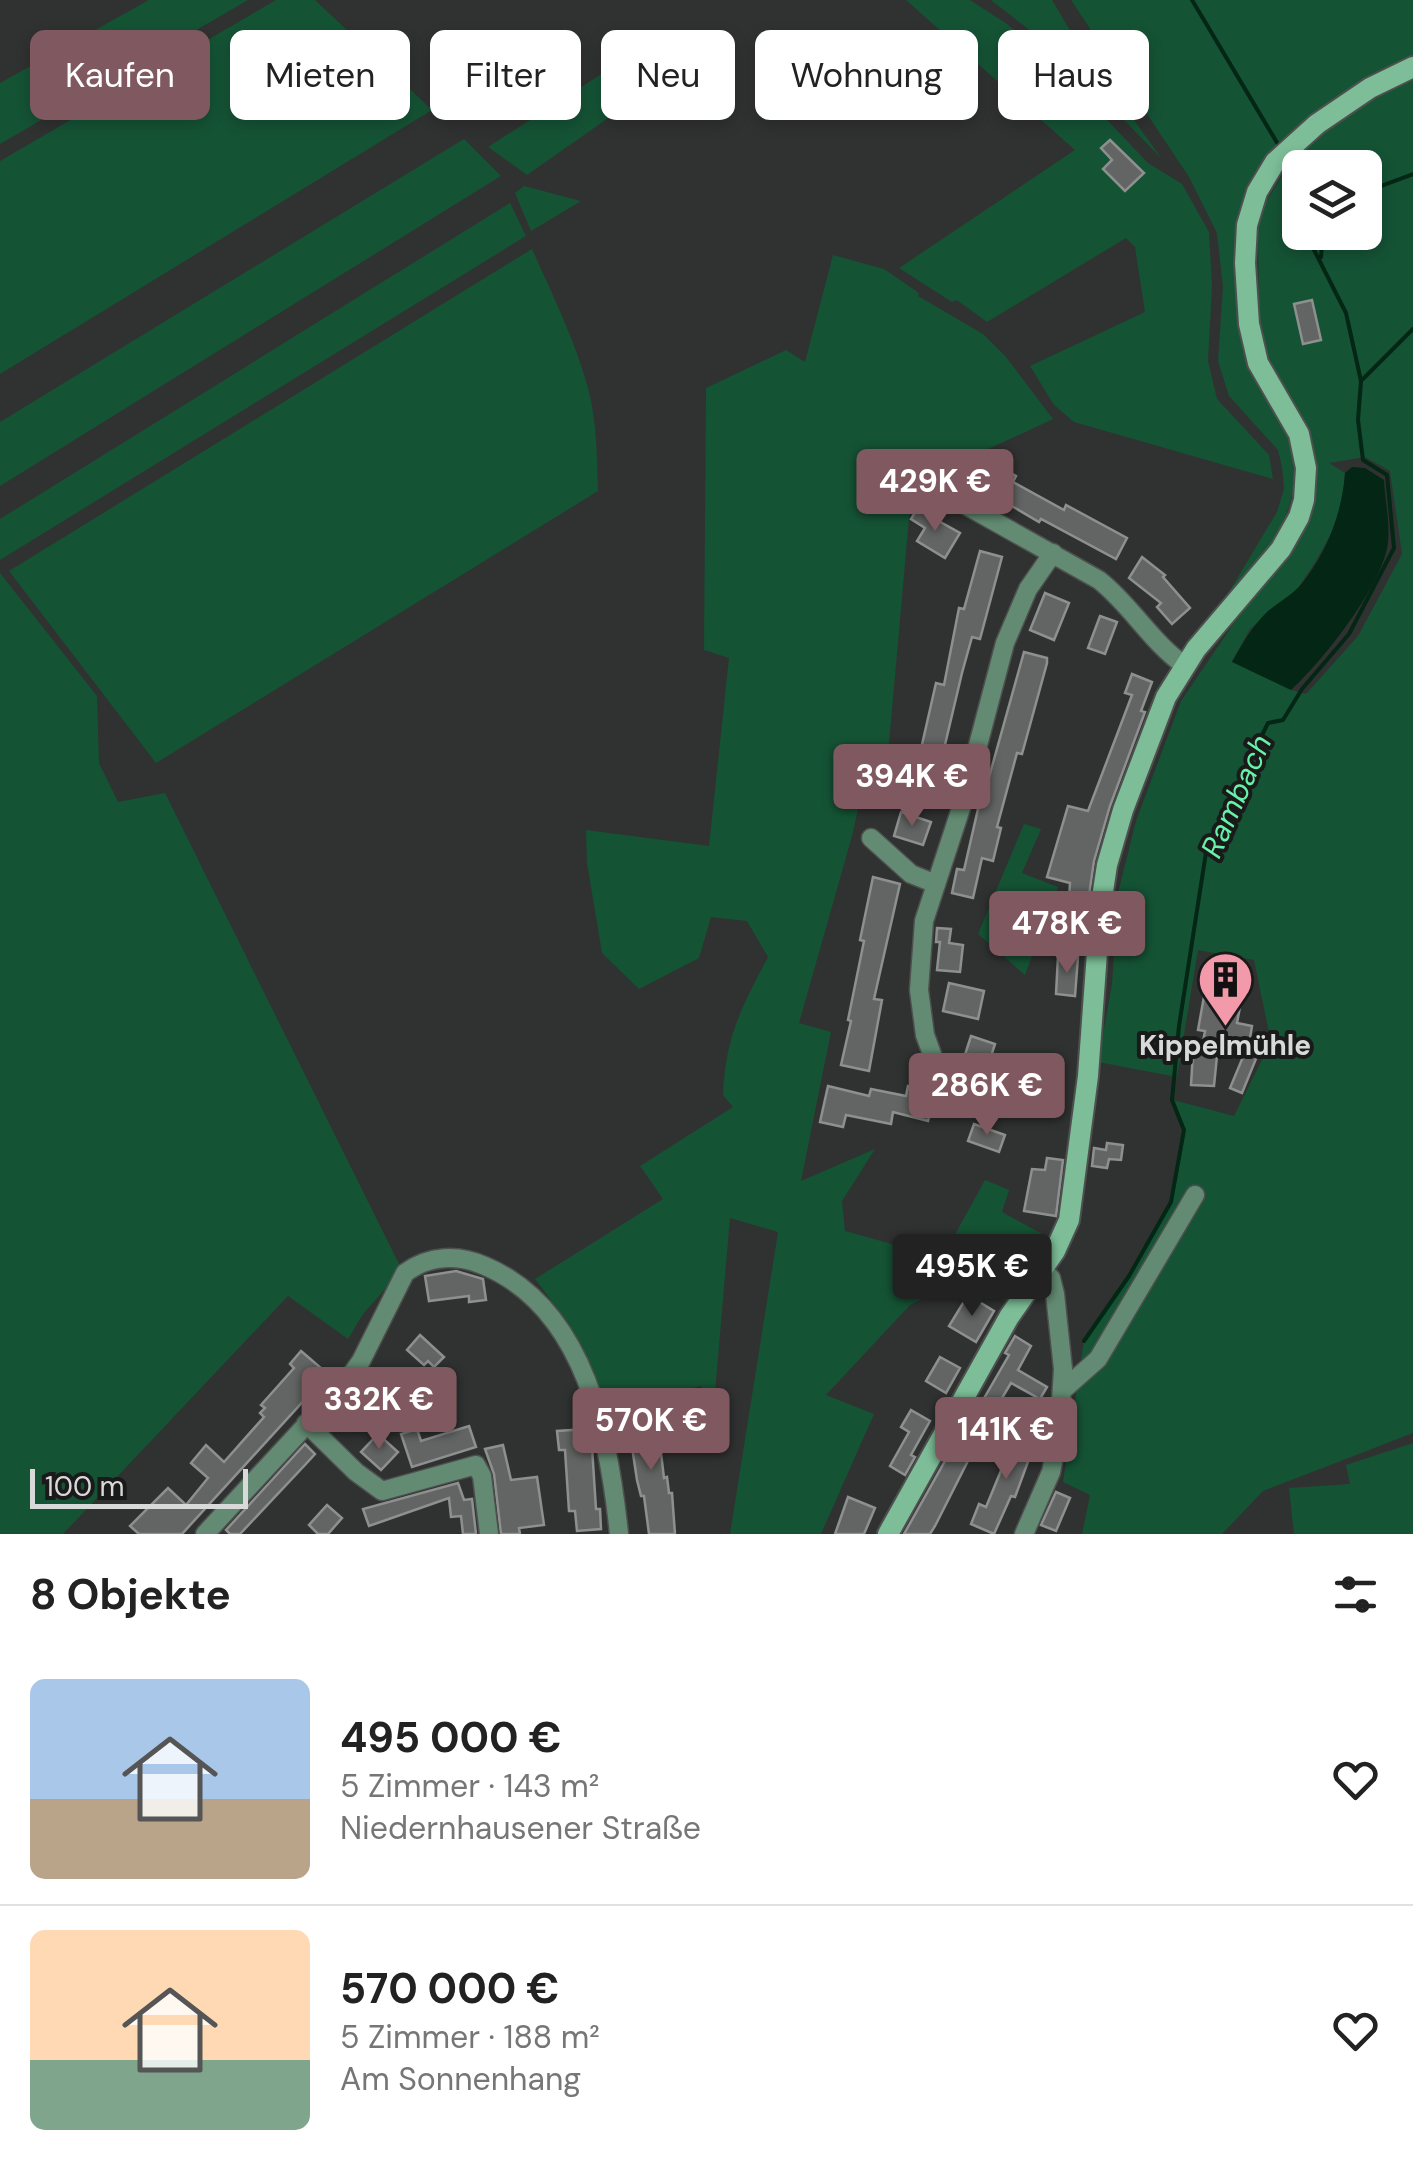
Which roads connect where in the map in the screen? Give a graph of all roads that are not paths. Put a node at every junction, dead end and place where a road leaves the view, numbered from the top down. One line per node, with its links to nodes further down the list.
1 (1413, 68): 4 (main road)
2 (926, 484): 3 (street)
3 (1053, 554): 4 (street); 6 (street)
4 (1184, 665): 9 (main road)
5 (871, 838): 6 (street)
6 (936, 884): 7 (street)
7 (932, 1054)
8 (1196, 1195): 10 (street)
9 (1042, 1269): 10 (street); 15 (main road)
10 (1063, 1390): 16 (street)
11 (306, 1423): 12 (street); 13 (street); 14 (street)
12 (205, 1534)
13 (490, 1534)
14 (619, 1534)
15 (888, 1534)
16 (1024, 1534)

